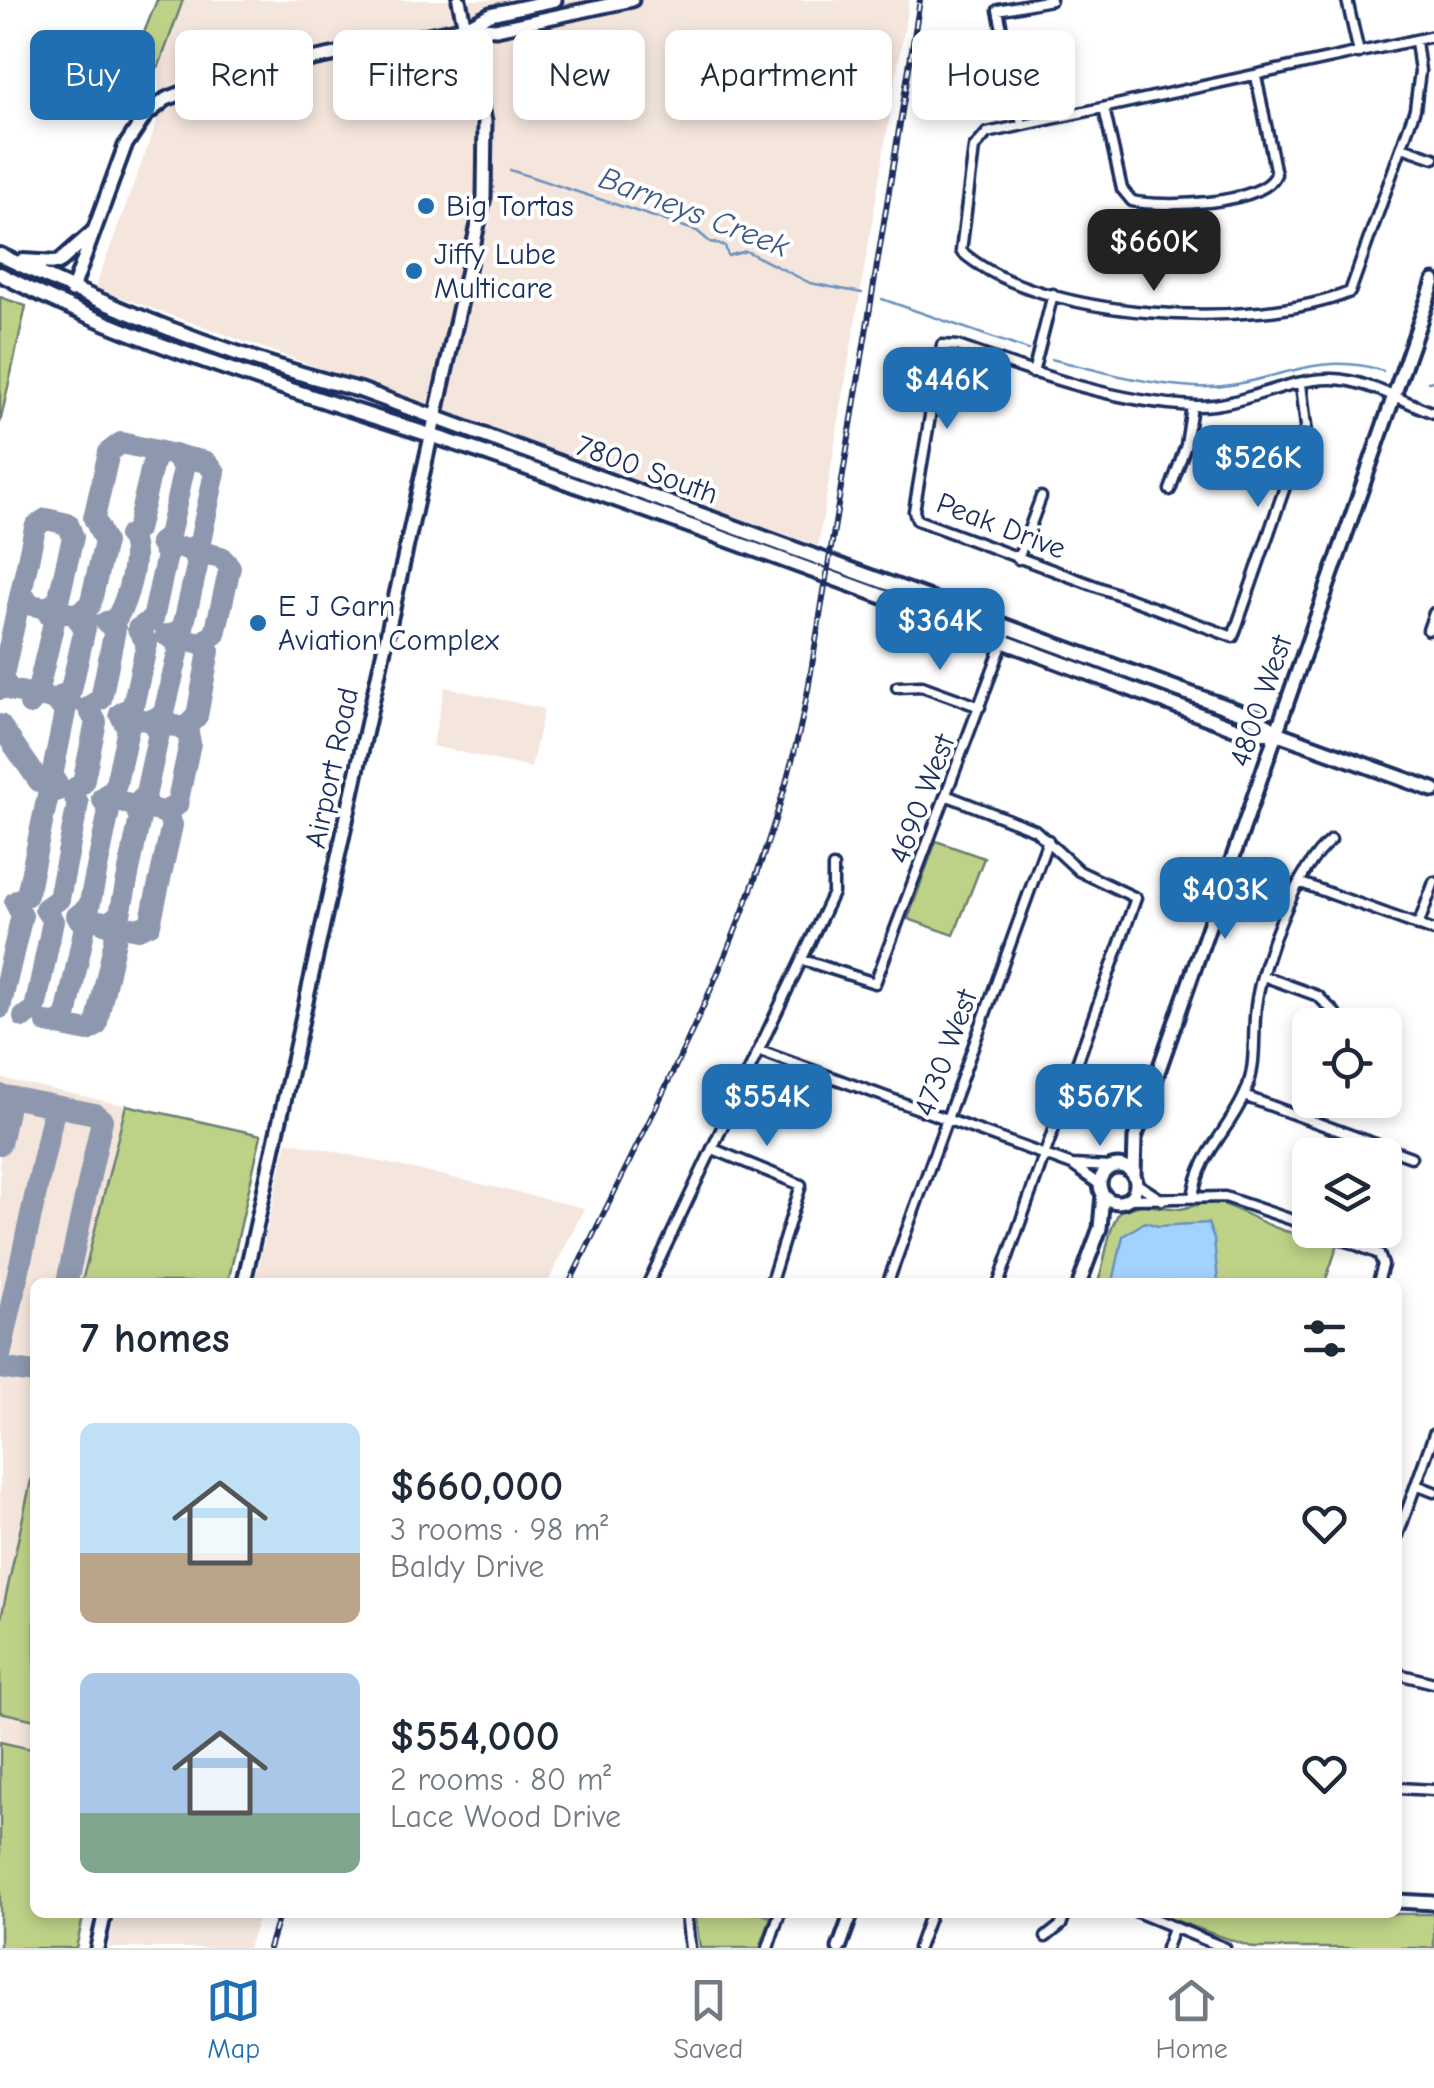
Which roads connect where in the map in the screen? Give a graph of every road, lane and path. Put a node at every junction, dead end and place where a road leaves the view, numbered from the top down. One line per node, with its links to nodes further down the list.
1 (459, 0): 6 (street, Airport Road)
2 (554, 0): 6 (street)
3 (632, 0): 6 (street)
4 (1050, 0): 12 (street)
5 (1348, 0): 9 (street)
6 (466, 28): 15 (street); 25 (street, Airport Road)
7 (1434, 36): 8 (street)
8 (1416, 41): 9 (street); 13 (street)
9 (1358, 53): 10 (street)
10 (1256, 76): 11 (street); 11 (street)
11 (1104, 108): 12 (street)
12 (1022, 125): 19 (street)
13 (1402, 147): 14 (street); 19 (street)
14 (1434, 158)
15 (92, 233): 16 (main road); 18 (street)
16 (1, 264): 18 (main road, 7800 South); 26 (main road, 7800 South)
17 (1434, 281): 22 (street, 4800 West)
18 (72, 291): 25 (main road, 7800 South)
19 (1053, 294): 20 (street)
20 (1033, 372): 23 (street); 29 (street, Peak Drive)
21 (1301, 384): 22 (street); 23 (street); 29 (street, Peak Drive)
22 (1392, 397): 24 (street); 36 (street, 4800 West)
23 (1192, 406): 27 (street)
24 (1434, 413)
25 (435, 418): 26 (street, Airport Road); 31 (main road, 7800 South)
26 (431, 435): 33 (main road, 7800 South); 66 (street, Airport Road)
27 (1170, 490)
28 (1040, 498): 29 (street)
29 (1018, 559)
30 (1434, 613): 32 (street)
31 (1008, 629): 33 (street, 4690 West); 36 (main road, 7800 South)
32 (1428, 630)
33 (1003, 644): 35 (street, 4690 West); 36 (main road, 7800 South)
34 (897, 687): 35 (street)
35 (980, 707): 38 (street, 4690 West)
36 (1277, 733): 37 (main road, 7800 South); 52 (street, 4800 West)
37 (1434, 790)
38 (948, 796): 39 (street); 46 (street, 4690 West)
39 (1048, 840): 51 (street, 4730 West); 54 (street)
40 (1331, 840): 43 (street)
41 (833, 867): 46 (street)
42 (1434, 882): 44 (street)
43 (1301, 883): 44 (street); 47 (street)
44 (1418, 926): 45 (street)
45 (1434, 931)
46 (803, 960): 49 (street)
47 (1264, 976): 48 (street); 50 (street)
48 (1330, 1008)
49 (760, 1051): 51 (street); 53 (street)
50 (1244, 1096): 55 (street); 60 (street)
51 (946, 1120): 54 (street); 69 (street, 4730 West)
52 (1135, 1138): 57 (street, 4800 West); 58 (street, 4800 West)
53 (713, 1149): 67 (street); 68 (street)
54 (1045, 1156): 56 (street); 70 (street)
55 (1411, 1157)
56 (1072, 1166): 57 (street); 59 (street)
57 (1112, 1166): 58 (street); 59 (street, 4800 West)
58 (1135, 1179): 61 (street, 4800 West); 62 (street)
59 (1101, 1190): 61 (street); 64 (street, 4800 West)
60 (1193, 1197): 62 (street); 63 (street)
61 (1125, 1200): 62 (street); 64 (street, 4800 West)
62 (1162, 1200)
63 (1292, 1220)
64 (1100, 1228): 71 (street, 4800 West)
65 (1368, 1248): 72 (street)
66 (245, 1278)
67 (651, 1278)
68 (772, 1278)
69 (889, 1278)
70 (1000, 1278)
71 (1081, 1278)
72 (1379, 1278)
73 (1434, 1434): 74 (street)
74 (1416, 1485): 75 (street); 76 (street)
75 (1434, 1492)
76 (1402, 1521)
77 (1402, 1675): 78 (street)
78 (1434, 1682)
79 (1402, 1788): 80 (street)
80 (1434, 1790)
81 (1402, 1901): 82 (street)
82 (1434, 1903)
83 (103, 1918): 93 (street)
84 (686, 1918): 94 (street)
85 (778, 1918): 92 (street)
86 (850, 1918): 96 (street)
87 (929, 1918): 97 (street)
88 (1064, 1918): 91 (street)
89 (1149, 1918): 90 (street)
90 (1173, 1930): 98 (street); 99 (street)
91 (1046, 1938)
92 (768, 1946): 95 (street)
93 (97, 1948)
94 (689, 1948)
95 (783, 1948)
96 (840, 1948)
97 (918, 1948)
98 (1166, 1948)
99 (1224, 1948)

